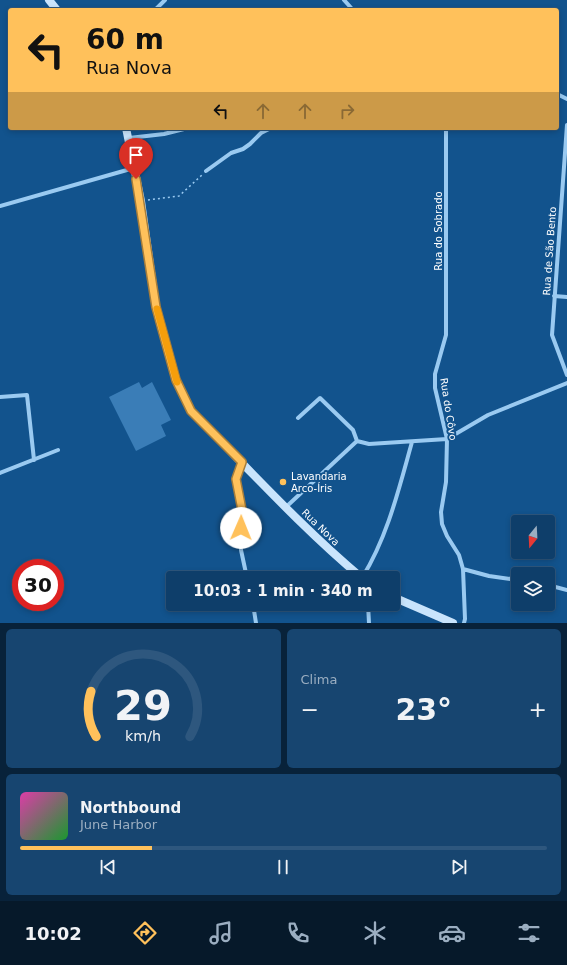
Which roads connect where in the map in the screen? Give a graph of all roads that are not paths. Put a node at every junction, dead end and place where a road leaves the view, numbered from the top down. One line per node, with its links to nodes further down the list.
1 (49, 0): 4 (street)
2 (165, 0): 5 (street)
3 (344, 0): 6 (street)
4 (55, 8)
5 (157, 8)
6 (351, 8)
7 (567, 125): 16 (street, Rua de São Bento)
8 (127, 130): 12 (street, Rua Nova)
9 (180, 130): 12 (street)
10 (267, 130): 14 (street)
11 (446, 130): 18 (street, Rua do Sobrado)
12 (129, 138): 13 (street, Rua Nova)
13 (134, 168): 15 (street); 28 (street, Rua Nova)
14 (206, 171)
15 (0, 206)
16 (554, 296): 17 (street); 19 (street, Rua de São Bento)
17 (567, 297)
18 (446, 335): 23 (street, Rua do Côvo)
19 (567, 375)
20 (567, 383): 23 (street)
21 (0, 397): 27 (street)
22 (298, 418): 24 (street)
23 (447, 440): 25 (street); 31 (street, Rua do Côvo)
24 (357, 441): 25 (street); 30 (street)
25 (412, 442): 34 (street)
26 (58, 450): 27 (street)
27 (34, 460): 29 (street)
28 (242, 462): 30 (street, Rua Nova); 32 (street)
29 (0, 473)
30 (286, 507): 33 (street, Rua Nova)
31 (464, 569): 35 (street); 44 (street)
32 (246, 571)
33 (353, 571)
34 (366, 571)
35 (511, 579)
36 (555, 587): 37 (street)
37 (567, 590)
38 (400, 600): 43 (street)
39 (254, 611): 41 (street)
40 (368, 611): 42 (street)
41 (256, 623)
42 (369, 623)
43 (452, 623)
44 (464, 623)

